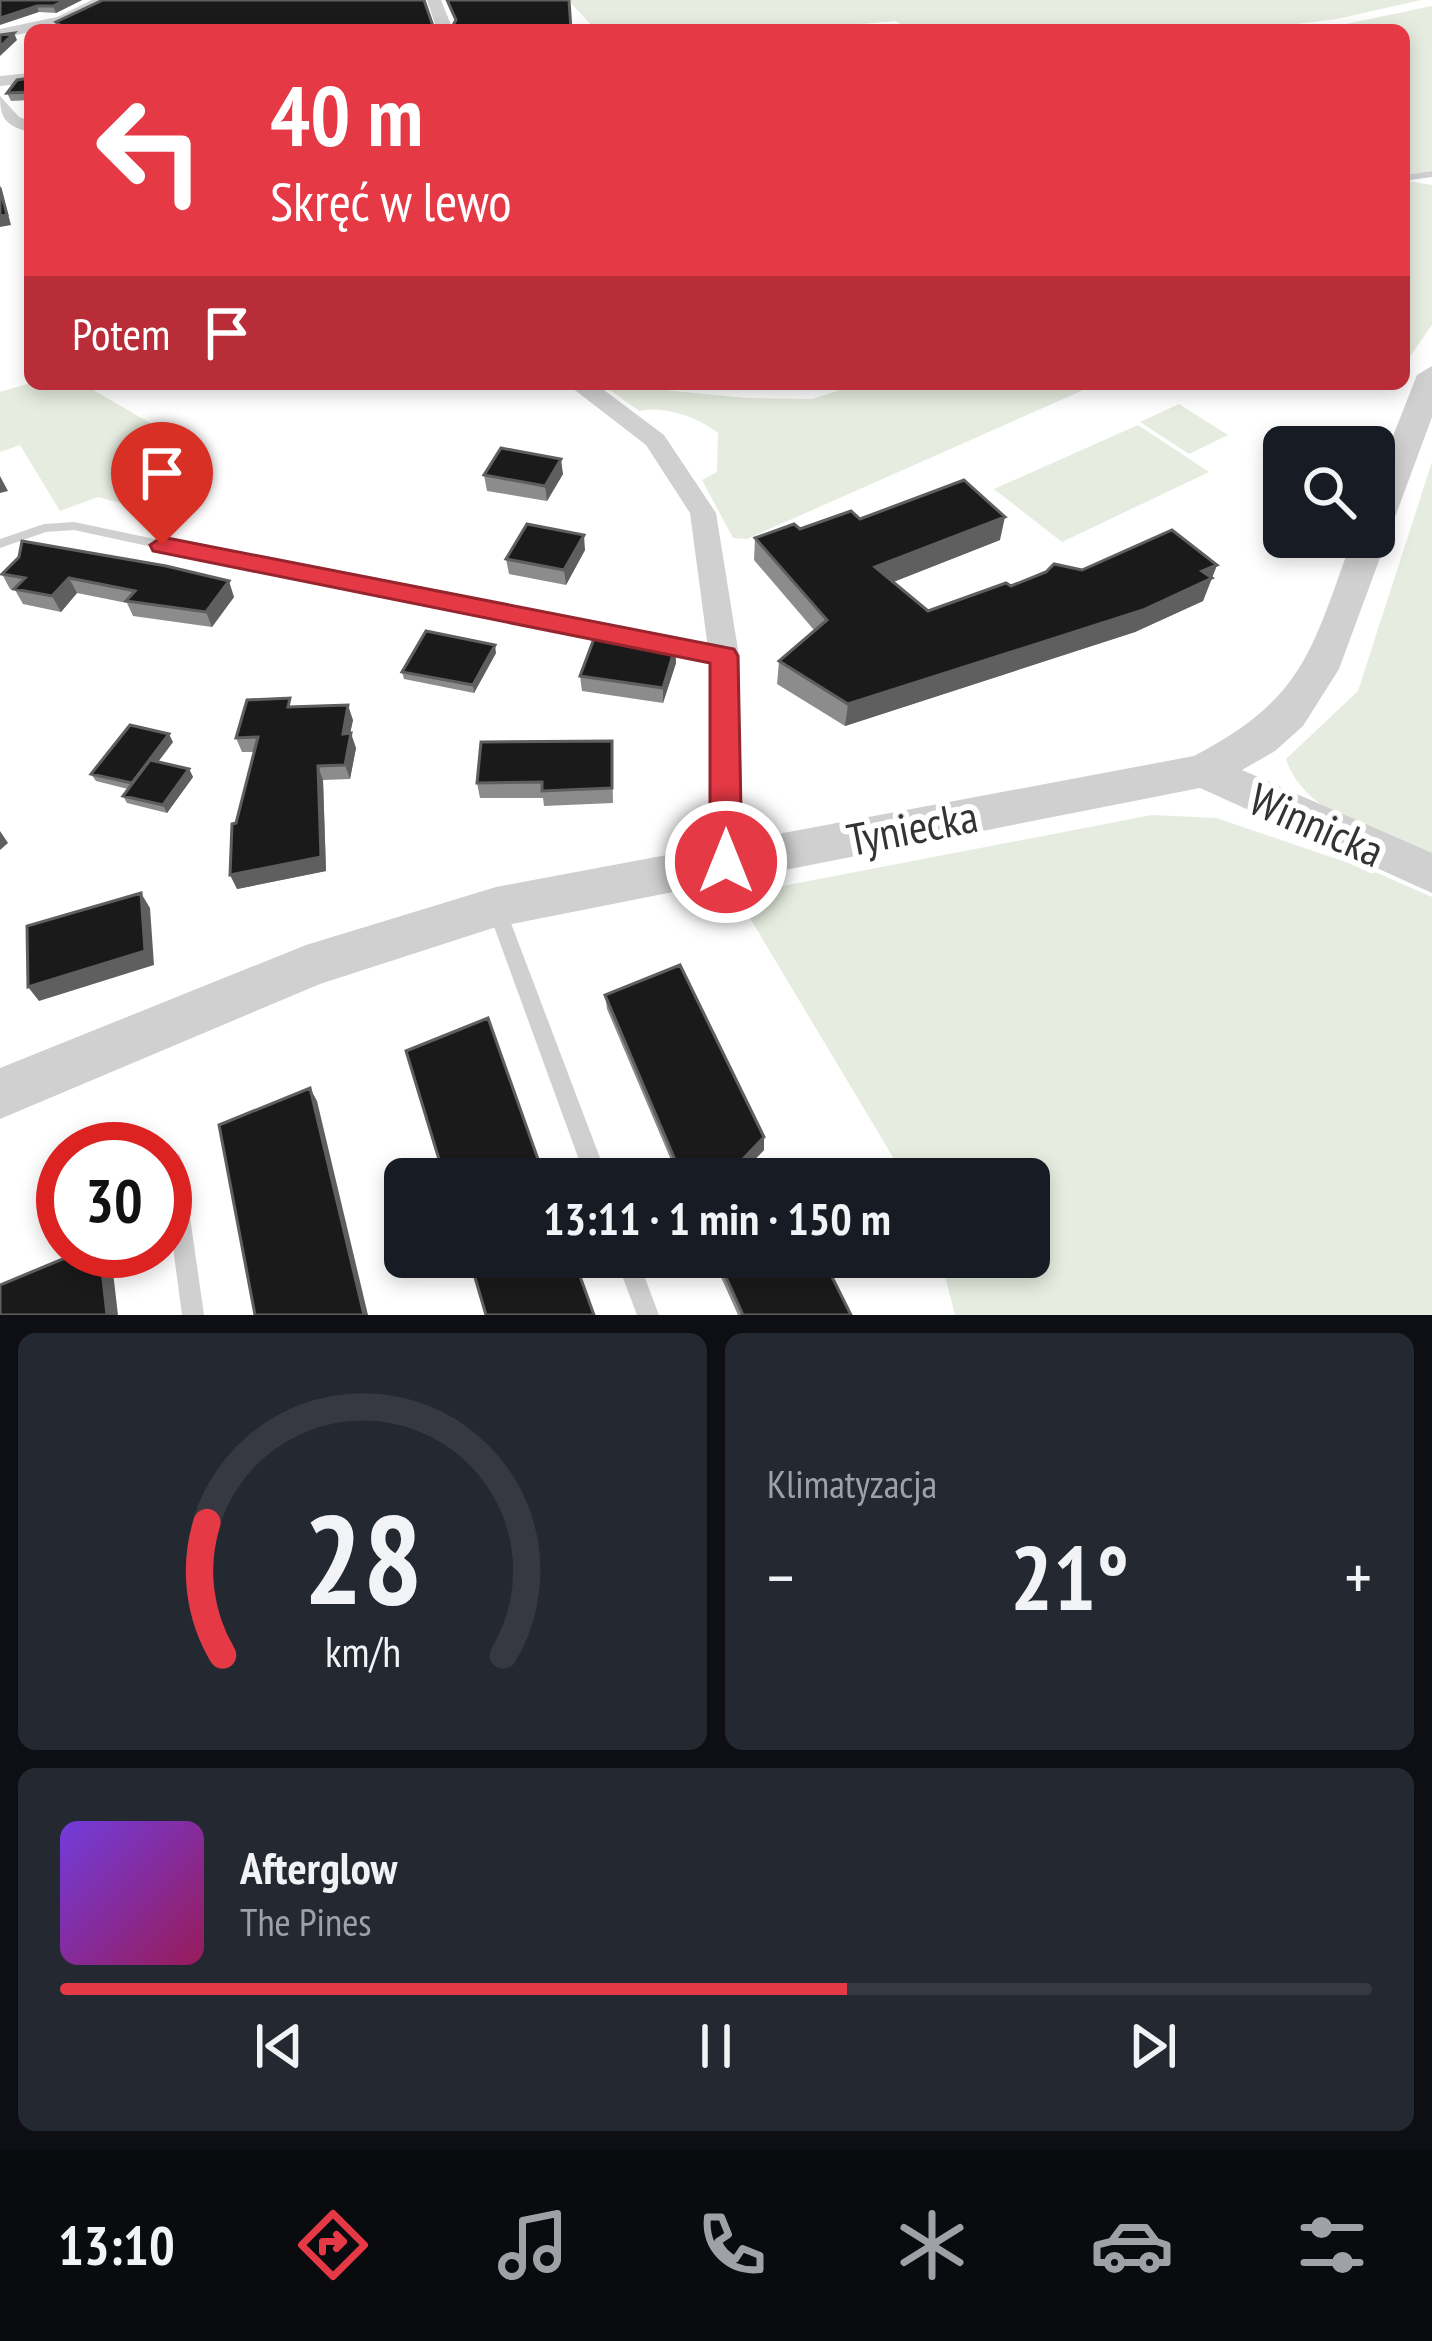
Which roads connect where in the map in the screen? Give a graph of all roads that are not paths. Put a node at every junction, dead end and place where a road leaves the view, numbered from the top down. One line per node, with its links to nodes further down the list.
1 (104, 0): 2 (street)
2 (44, 24)
3 (0, 101): 4 (street)
4 (24, 126)
5 (1432, 375): 7 (street, Tyniecka)
6 (587, 390): 10 (street)
7 (1395, 472)
8 (0, 544): 10 (lane)
9 (1363, 558): 11 (street, Tyniecka)
10 (724, 656): 12 (street)
11 (1203, 772): 12 (street, Tyniecka); 13 (street, Winnicka)
12 (726, 862): 14 (street, Tyniecka)
13 (1432, 874)
14 (496, 908): 15 (street, Tyniecka); 16 (lane)
15 (0, 1094)
16 (589, 1158)
17 (188, 1278): 19 (lane)
18 (634, 1278): 20 (lane)
19 (193, 1315)
20 (648, 1315)

